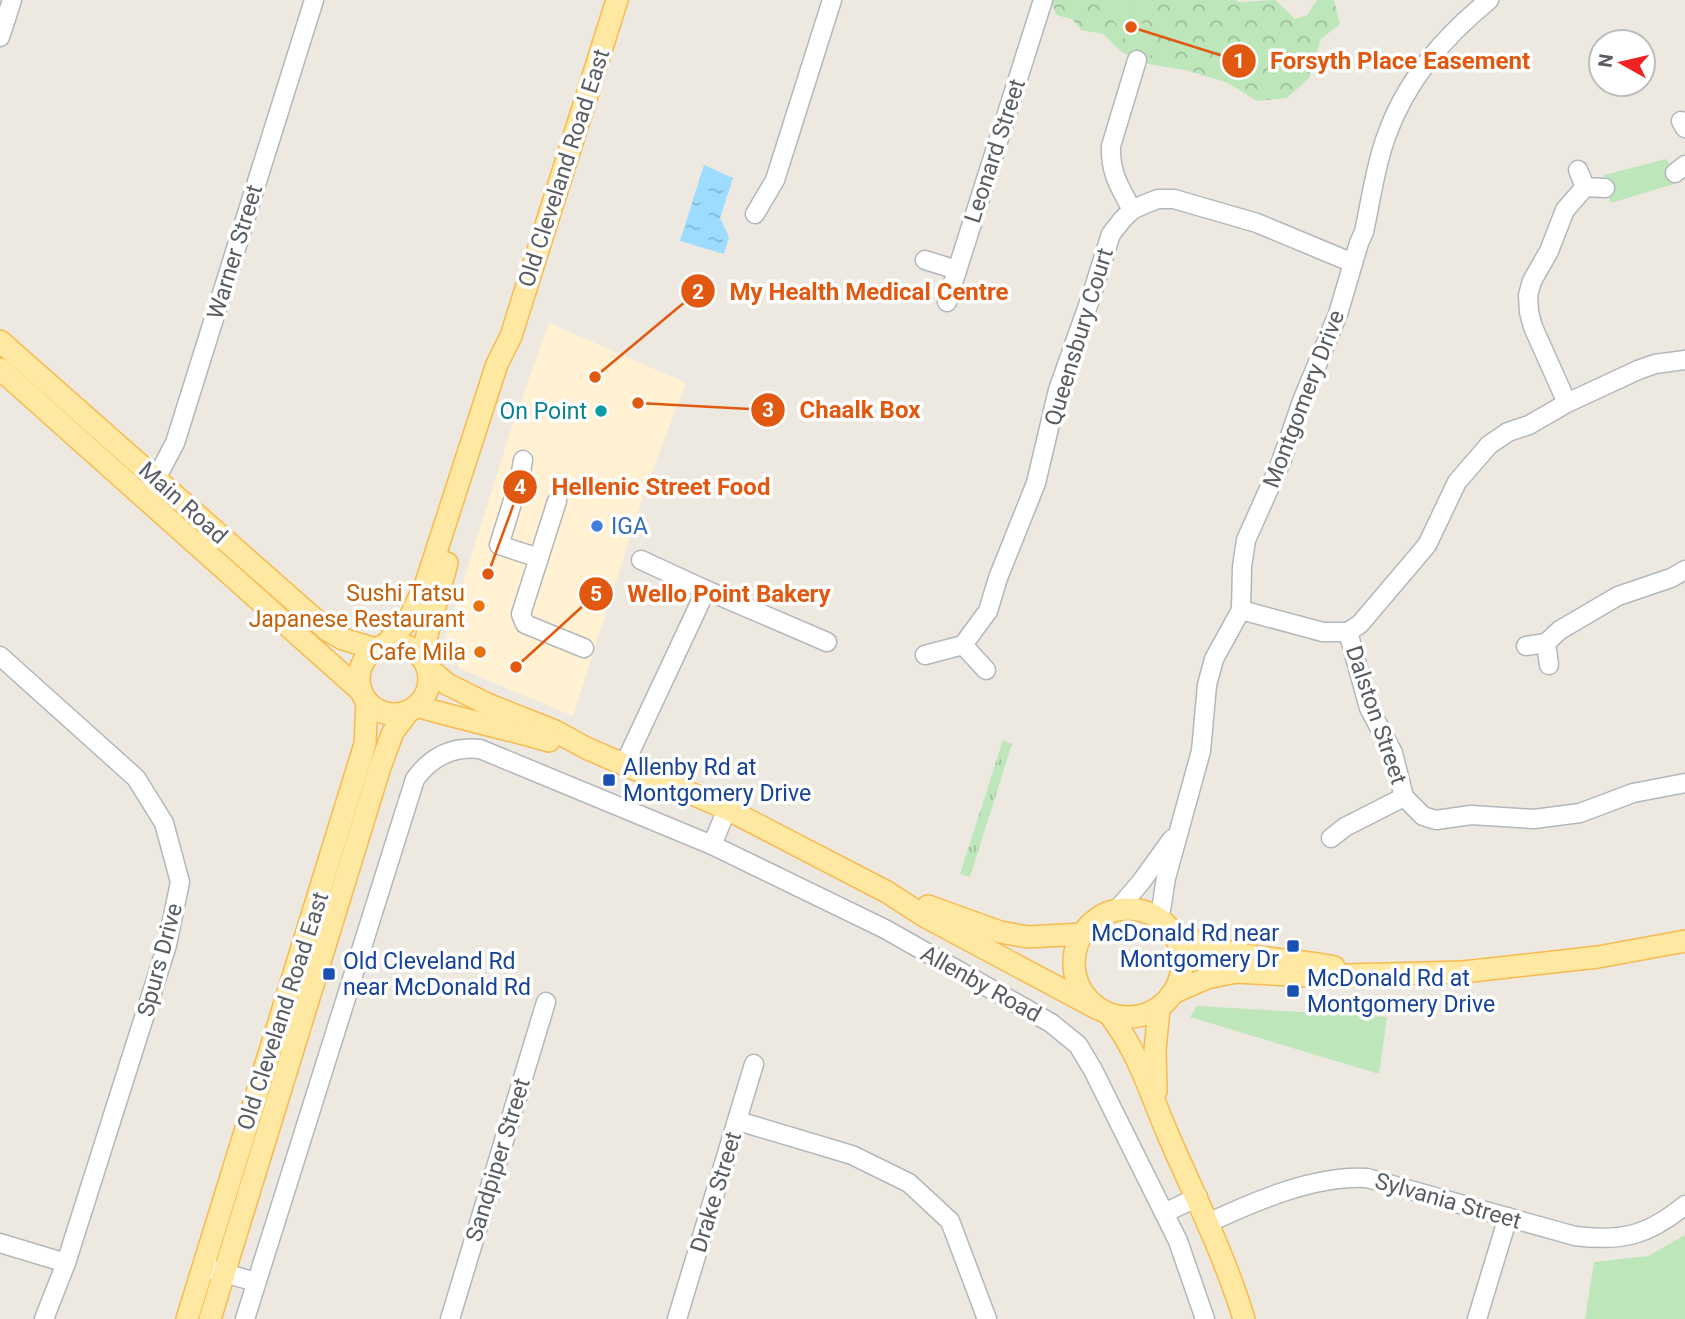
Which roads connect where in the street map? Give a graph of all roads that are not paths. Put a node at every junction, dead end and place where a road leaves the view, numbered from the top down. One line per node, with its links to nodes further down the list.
1 (12, 0): 7 (street)
2 (314, 0): 24 (street, Warner Street)
3 (617, 0): 18 (main road, Old Cleveland Road East)
4 (832, 0): 13 (street)
5 (1043, 0): 16 (street, Leonard Street)
6 (1489, 0): 15 (street, Montgomery Drive)
7 (0, 37)
8 (1138, 60): 12 (street)
9 (1578, 170): 10 (street)
10 (1585, 187): 11 (street); 22 (street)
11 (1605, 188)
12 (1132, 210): 15 (street); 35 (street, Queensbury Court)
13 (755, 214)
14 (925, 260): 16 (street)
15 (1353, 263): 31 (street, Montgomery Drive)
16 (957, 270): 17 (street, Leonard Street)
17 (947, 302)
18 (511, 336): 37 (main road, Old Cleveland Road East); 41 (main road, Old Cleveland Road East)
19 (0, 341): 24 (main road, Main Road)
20 (1685, 360): 22 (street)
21 (0, 369): 25 (main road, Main Road)
22 (1567, 403): 32 (street)
23 (523, 460): 27 (street)
24 (158, 479): 25 (street, Warner Street); 37 (main road, Main Road)
25 (144, 498): 44 (main road, Main Road)
26 (557, 502): 27 (street)
27 (539, 558): 38 (street)
28 (641, 560): 30 (street)
29 (1685, 570): 34 (street)
30 (706, 590): 33 (street); 47 (street)
31 (1241, 610): 32 (street); 51 (street, Montgomery Drive)
32 (1348, 632): 49 (street, Dalston Street)
33 (827, 642)
34 (1546, 643): 36 (street); 42 (street)
35 (963, 645): 39 (street); 43 (street)
36 (1526, 646)
37 (380, 647): 41 (main road); 44 (main road)
38 (584, 648)
39 (925, 655)
40 (0, 656): 73 (street, Spurs Drive)
41 (424, 662): 45 (main road); 46 (main road, Allenby Road)
42 (1549, 665)
43 (986, 670)
44 (364, 696): 45 (main road); 74 (main road, Old Cleveland Road East)
45 (412, 709): 46 (main road, Allenby Road); 75 (main road, Old Cleveland Road East)
46 (586, 748): 47 (main road, Allenby Road)
47 (624, 765): 50 (main road, Allenby Road)
48 (1685, 783): 49 (street, Dalston Street)
49 (1404, 797): 52 (street)
50 (727, 809): 53 (street); 54 (main road, Allenby Road)
51 (1182, 825): 55 (street, Montgomery Drive); 56 (street, Montgomery Drive)
52 (1331, 838)
53 (712, 845): 69 (street, Allenby Road); 76 (street, Allenby Road)
54 (887, 892): 58 (main road, Allenby Road); 63 (main road, Allenby Road)
55 (1116, 911): 56 (main road); 58 (main road)
56 (1157, 918): 57 (main road)
57 (1172, 933): 60 (main road); 61 (main road)
58 (1083, 934): 63 (main road)
59 (1685, 941): 60 (main road)
60 (1362, 974): 61 (main road)
61 (1166, 1000): 63 (main road); 65 (main road, Allenby Road)
62 (547, 1002): 81 (street, Sandpiper Street)
63 (1103, 1012): 65 (main road, Allenby Road)
64 (754, 1064): 66 (street, Drake Street)
65 (1158, 1107): 67 (main road, Allenby Road)
66 (738, 1121): 82 (street, Drake Street); 83 (street)
67 (1198, 1197): 69 (street); 71 (main road, Allenby Road)
68 (1685, 1205): 70 (street, Sylvania Street)
69 (1164, 1213): 84 (street, Allenby Road)
70 (1508, 1217): 71 (street, Sylvania Street); 86 (street)
71 (1208, 1223): 85 (main road, Allenby Road)
72 (0, 1243): 73 (street)
73 (66, 1264): 77 (street, Spurs Drive)
74 (202, 1267): 75 (street); 78 (main road, Old Cleveland Road East)
75 (225, 1273): 76 (street); 79 (main road, Old Cleveland Road East)
76 (257, 1282): 80 (street)
77 (44, 1319)
78 (187, 1319)
79 (210, 1319)
80 (245, 1319)
81 (450, 1319)
82 (677, 1319)
83 (987, 1319)
84 (1205, 1319)
85 (1244, 1319)
86 (1477, 1319)

